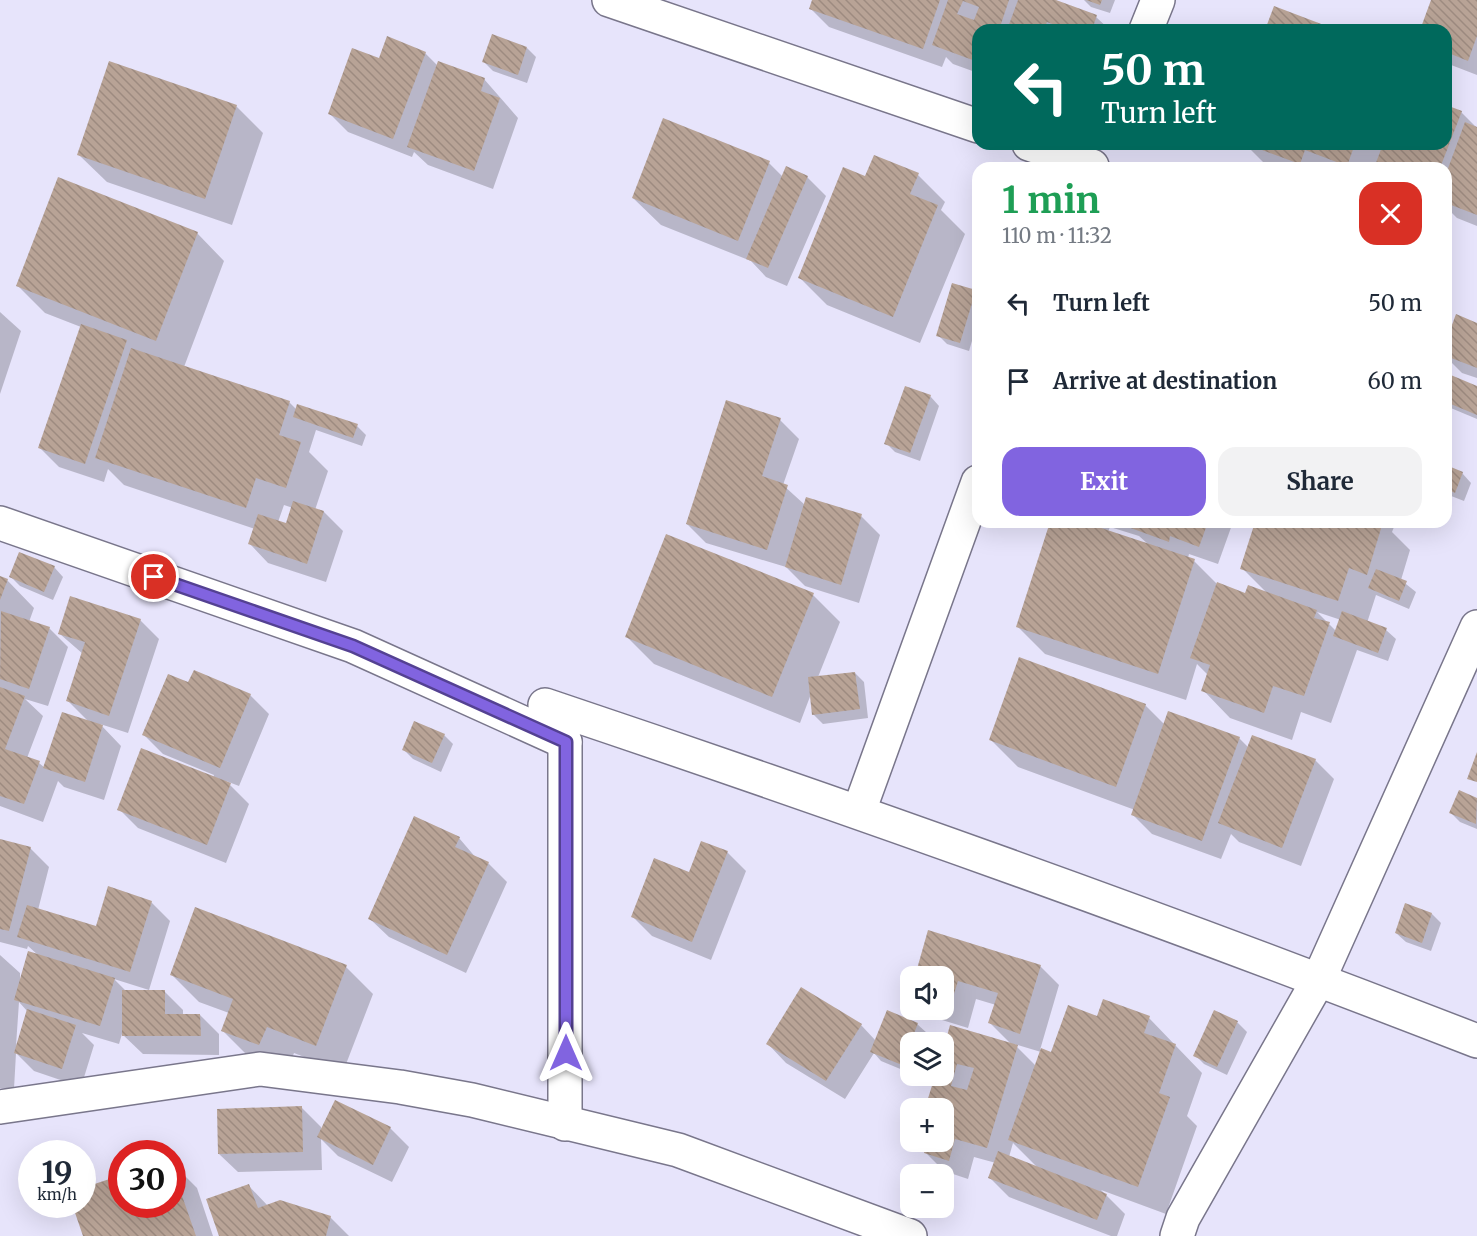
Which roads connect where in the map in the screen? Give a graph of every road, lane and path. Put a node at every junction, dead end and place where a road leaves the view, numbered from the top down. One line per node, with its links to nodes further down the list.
1 (609, 0): 4 (street)
2 (1158, 0): 3 (street)
3 (1148, 24)
4 (972, 124)
5 (1055, 150): 6 (street)
6 (1095, 159)
7 (972, 499): 11 (street)
8 (0, 523): 10 (street)
9 (1477, 627): 12 (street)
10 (566, 742): 11 (street); 15 (street)
11 (859, 811): 12 (street)
12 (1319, 979): 13 (street); 17 (street)
13 (1477, 1041)
14 (0, 1107): 15 (street)
15 (566, 1124): 16 (street)
16 (910, 1236)
17 (1177, 1236)

